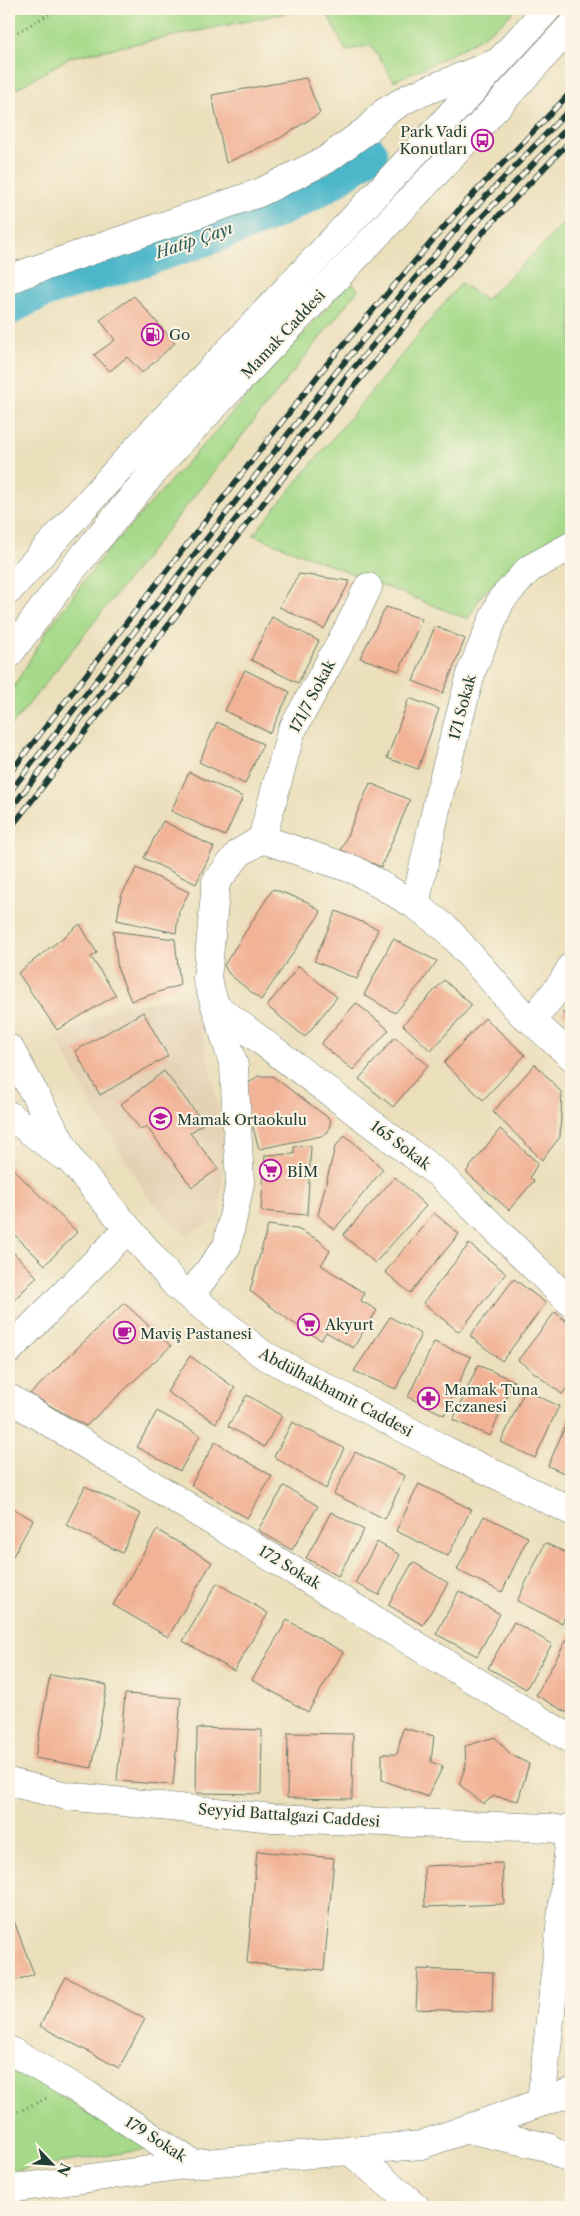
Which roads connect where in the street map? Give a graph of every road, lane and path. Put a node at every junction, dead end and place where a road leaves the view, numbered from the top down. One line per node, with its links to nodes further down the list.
1 (58, 9): 4 (path)
2 (548, 9): 5 (street, Mamak Caddesi)
3 (571, 26): 10 (street, Mamak Caddesi)
4 (9, 37)
5 (496, 64): 6 (street); 9 (street, Mamak Caddesi)
6 (9, 281)
7 (571, 546): 12 (street, 171 Sokak)
8 (368, 587): 11 (street, 171/7 Sokak)
9 (9, 590)
10 (9, 654)
11 (262, 839): 12 (street); 14 (street)
12 (415, 905): 15 (street)
13 (571, 967): 15 (street)
14 (215, 1006): 22 (street); 23 (street, 165 Sokak)
15 (532, 1020): 17 (street)
16 (9, 1049): 18 (street); 20 (street)
17 (571, 1056)
18 (9, 1080)
19 (9, 1115): 20 (street)
20 (72, 1162): 21 (street, Abdülhakhamit Caddesi)
21 (128, 1229): 22 (street, Abdülhakhamit Caddesi); 24 (street)
22 (190, 1296): 26 (street, Abdülhakhamit Caddesi)
23 (571, 1303)
24 (9, 1350)
25 (9, 1398): 27 (street, 172 Sokak)
26 (571, 1511)
27 (571, 1739)
28 (9, 1782): 29 (street, Seyyid Battalgazi Caddesi)
29 (571, 1830): 33 (street)
30 (9, 2050): 31 (street, 179 Sokak)
31 (72, 2086): 34 (path); 38 (street, 179 Sokak)
32 (571, 2092): 33 (street, 179 Sokak)
33 (541, 2103): 35 (street, 179 Sokak)
34 (9, 2116)
35 (468, 2129): 36 (street, 179 Sokak); 37 (street)
36 (350, 2151): 38 (street, 179 Sokak); 40 (street)
37 (571, 2160)
38 (194, 2164): 39 (street)
39 (9, 2188)
40 (416, 2207)

